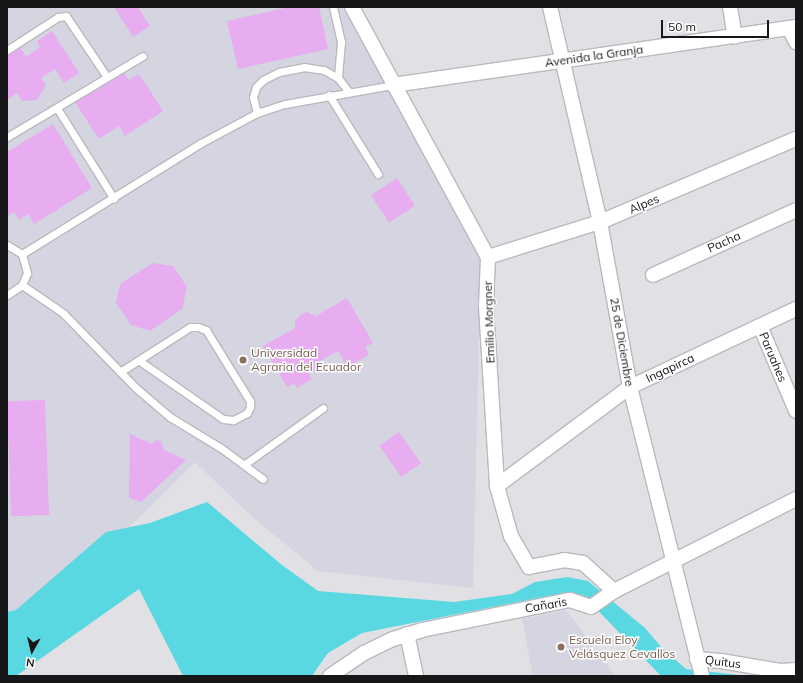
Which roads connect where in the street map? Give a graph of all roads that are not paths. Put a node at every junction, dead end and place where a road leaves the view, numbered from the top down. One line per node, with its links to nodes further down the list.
1 (333, 7): 13 (lane)
2 (352, 7): 14 (street)
3 (550, 7): 11 (street, 25 de Diciembre)
4 (730, 7): 6 (street)
5 (792, 28): 6 (street, Avenida la Granja); 8 (street)
6 (735, 37): 11 (street, Avenida la Granja)
7 (7, 40): 9 (lane)
8 (796, 42)
9 (9, 48): 12 (lane)
10 (143, 56): 12 (lane)
11 (563, 60): 14 (street, Avenida la Granja); 24 (street, 25 de Diciembre)
12 (107, 77): 17 (lane)
13 (338, 78): 15 (lane); 18 (lane)
14 (393, 85): 15 (lane); 27 (street)
15 (349, 92): 16 (lane)
16 (329, 96): 18 (lane); 21 (lane)
17 (57, 108): 19 (lane); 22 (lane)
18 (257, 113): 22 (lane)
19 (7, 137)
20 (796, 138): 24 (street, Alpes)
21 (378, 174)
22 (114, 198): 26 (lane)
23 (796, 210): 28 (street, Pacha)
24 (600, 222): 27 (street, Alpes); 35 (street, 25 de Diciembre)
25 (7, 245): 26 (lane)
26 (22, 254): 29 (lane)
27 (488, 257): 40 (street, Emilio Morgner)
28 (653, 275)
29 (22, 285): 30 (lane); 34 (lane)
30 (7, 295)
31 (796, 309): 32 (street, Ingapirca)
32 (760, 326): 35 (street, Ingapirca); 37 (street, Paruahes)
33 (138, 360): 33 (lane); 34 (lane)
34 (120, 372): 38 (lane)
35 (630, 387): 40 (street, Ingapirca); 42 (street, 25 de Diciembre)
36 (323, 408): 38 (lane)
37 (796, 411)
38 (245, 464): 39 (lane)
39 (264, 479)
40 (497, 486): 43 (street, Emilio Morgner)
41 (796, 499): 42 (street, Cañaris)
42 (672, 562): 43 (street, Cañaris); 45 (street, 25 de Diciembre)
43 (611, 593): 44 (street, Cañaris)
44 (407, 634): 47 (street, Cañaris); 48 (street)
45 (699, 666): 46 (street, Quitus)
46 (796, 670)
47 (330, 676)
48 (416, 676)

